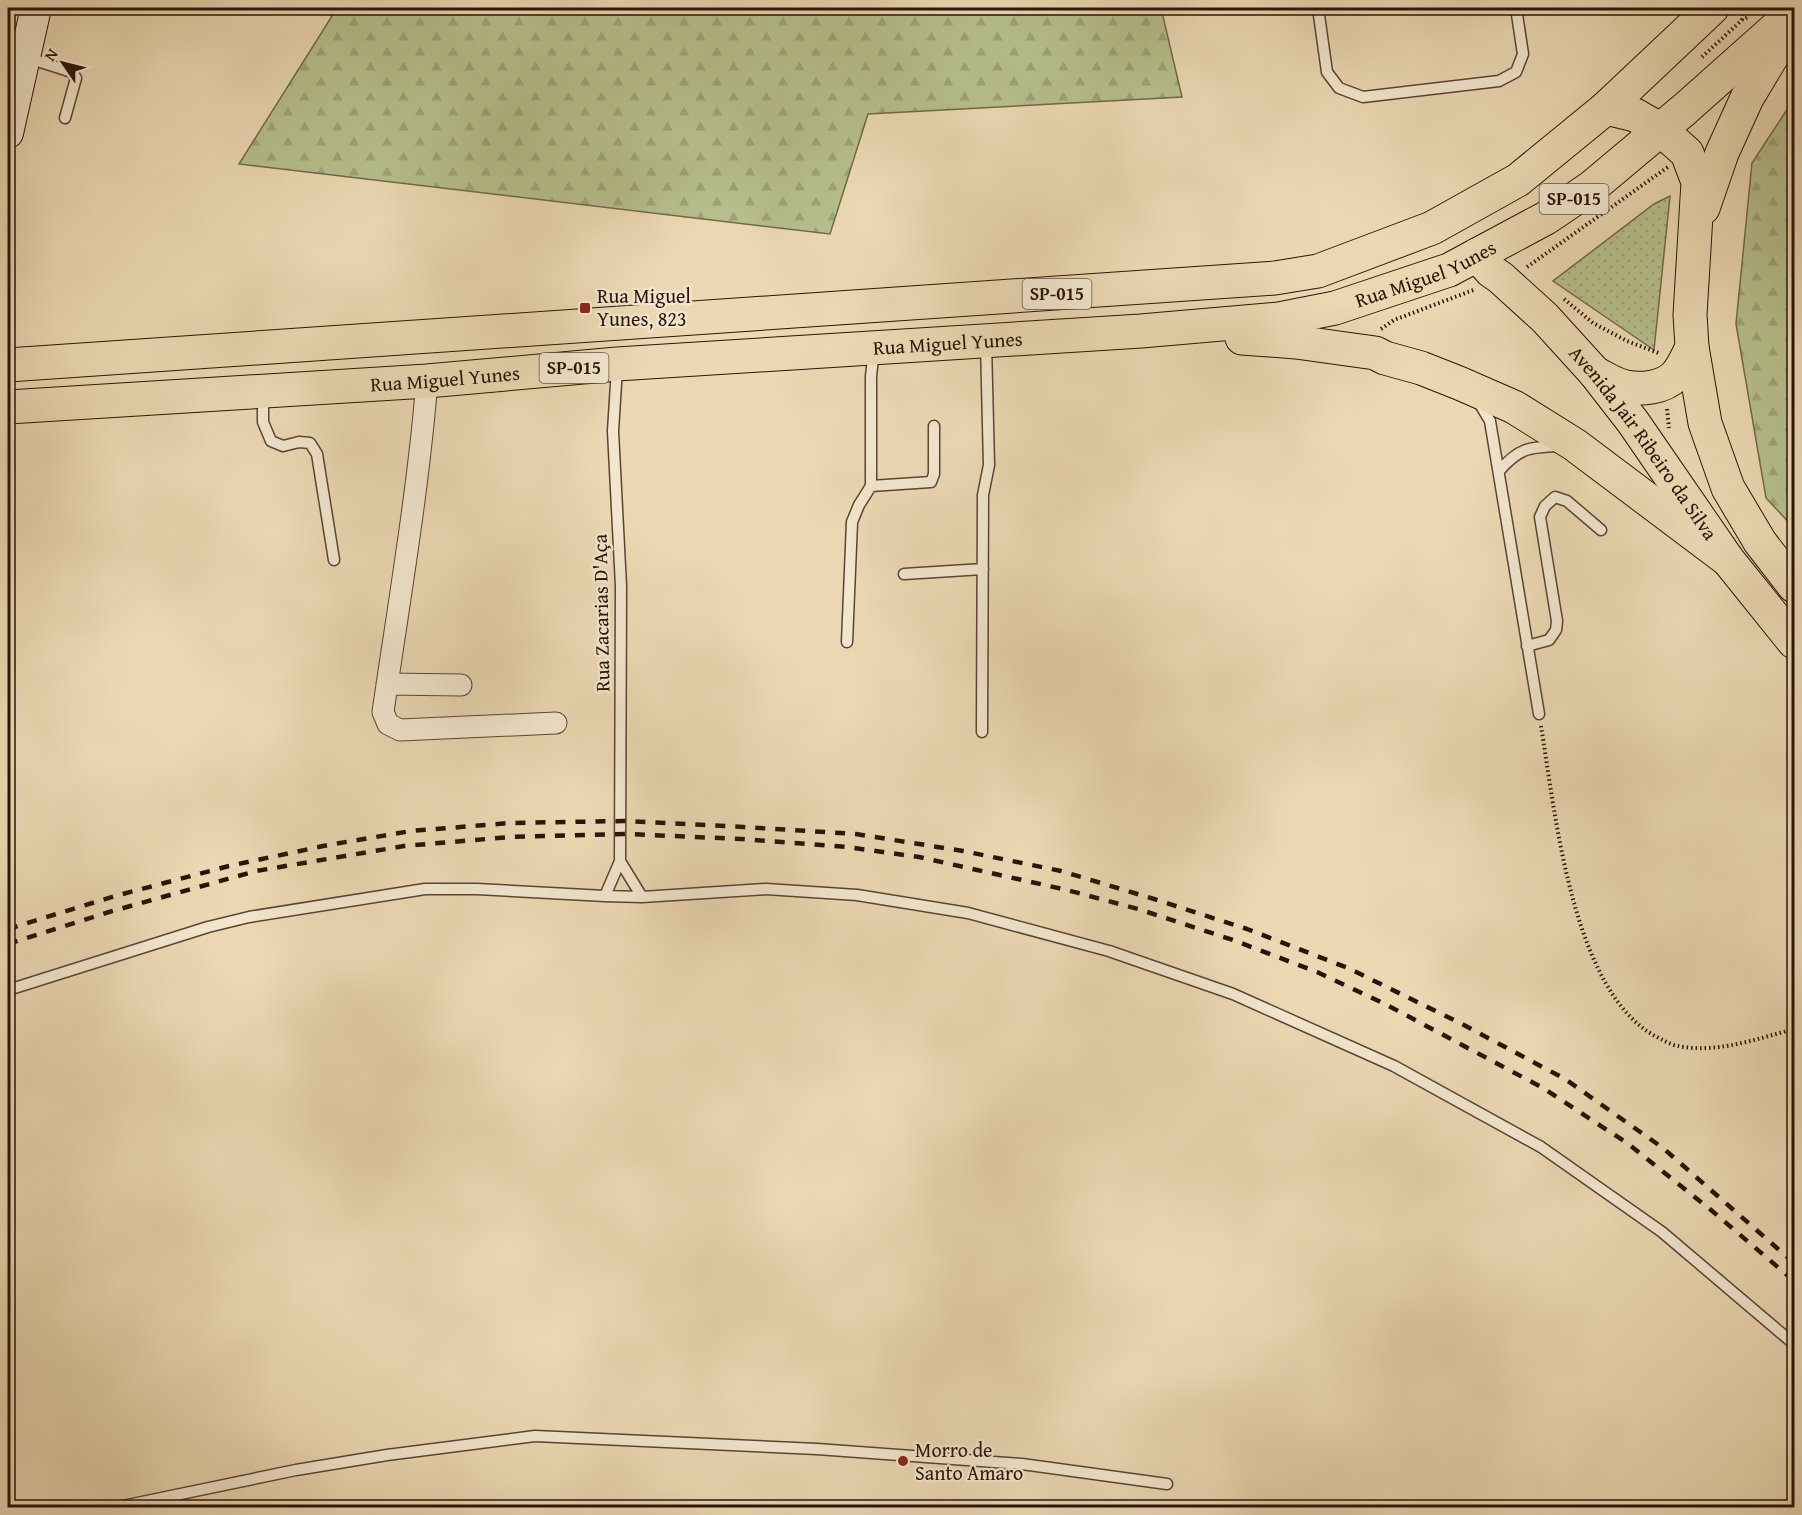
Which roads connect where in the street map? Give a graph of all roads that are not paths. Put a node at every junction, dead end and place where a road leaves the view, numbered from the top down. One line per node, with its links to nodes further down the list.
1 (36, 8): 7 (street)
2 (1318, 8): 3 (lane)
3 (1516, 8)
4 (1712, 8): 8 (main road, Rua Miguel Yunes / SP-015)
5 (1794, 12): 10 (main road, Rua Miguel Yunes / SP-015)
6 (1794, 18): 13 (main road)
7 (25, 57): 9 (lane); 11 (street)
8 (1606, 108): 10 (main road, Avenida Jair Ribeiro da Silva); 12 (main road, Rua Miguel Yunes / SP-015)
9 (65, 118)
10 (1660, 130): 13 (main road, Avenida Jair Ribeiro da Silva); 14 (main road, Rua Miguel Yunes / SP-015)
11 (8, 132)
12 (1518, 180): 14 (main road); 15 (main road, Rua Miguel Yunes / SP-015)
13 (1696, 230): 19 (main road, Avenida Jair Ribeiro da Silva)
14 (1480, 271): 17 (main road, Rua Miguel Yunes / SP-015); 23 (main road, Avenida Jair Ribeiro da Silva)
15 (675, 320): 16 (main road, Rua Miguel Yunes / SP-015); 21 (main road)
16 (536, 329): 22 (main road, Rua Miguel Yunes / SP-015); 24 (main road)
17 (1141, 331): 18 (main road, Rua Miguel Yunes / SP-015); 26 (main road)
18 (986, 341): 20 (main road, Rua Miguel Yunes / SP-015); 36 (lane)
19 (1679, 346): 23 (main road); 38 (main road, Avenida Jair Ribeiro da Silva)
20 (874, 348): 21 (main road, Rua Miguel Yunes / SP-015); 32 (lane)
21 (617, 364): 24 (main road, Rua Miguel Yunes / SP-015); 47 (lane, Rua Zacarias D'Aça)
22 (8, 365)
23 (1595, 373): 35 (main road, Avenida Jair Ribeiro da Silva)
24 (462, 378): 25 (main road, Rua Miguel Yunes / SP-015)
25 (427, 381): 27 (main road, Rua Miguel Yunes / SP-015); 42 (street)
26 (1459, 383): 30 (main road); 31 (lane)
27 (264, 390): 28 (main road, Rua Miguel Yunes / SP-015); 34 (lane)
28 (8, 407)
29 (934, 426): 32 (lane)
30 (1575, 445): 31 (lane); 35 (main road)
31 (1499, 471): 41 (lane)
32 (871, 486): 39 (lane)
33 (1601, 530): 41 (lane)
34 (334, 560)
35 (1728, 560): 40 (main road, Avenida Jair Ribeiro da Silva)
36 (983, 569): 37 (lane); 46 (lane)
37 (904, 574)
38 (1794, 585)
39 (847, 642)
40 (1794, 642)
41 (1527, 646): 44 (lane)
42 (387, 684): 43 (street); 45 (street)
43 (461, 685)
44 (1539, 719)
45 (556, 723)
46 (982, 732)
47 (620, 861): 48 (lane); 49 (lane)
48 (605, 896): 49 (lane); 50 (lane)
49 (642, 897): 51 (lane)
50 (8, 990)
51 (1794, 1344)
52 (1167, 1484): 53 (lane)
53 (113, 1508)

